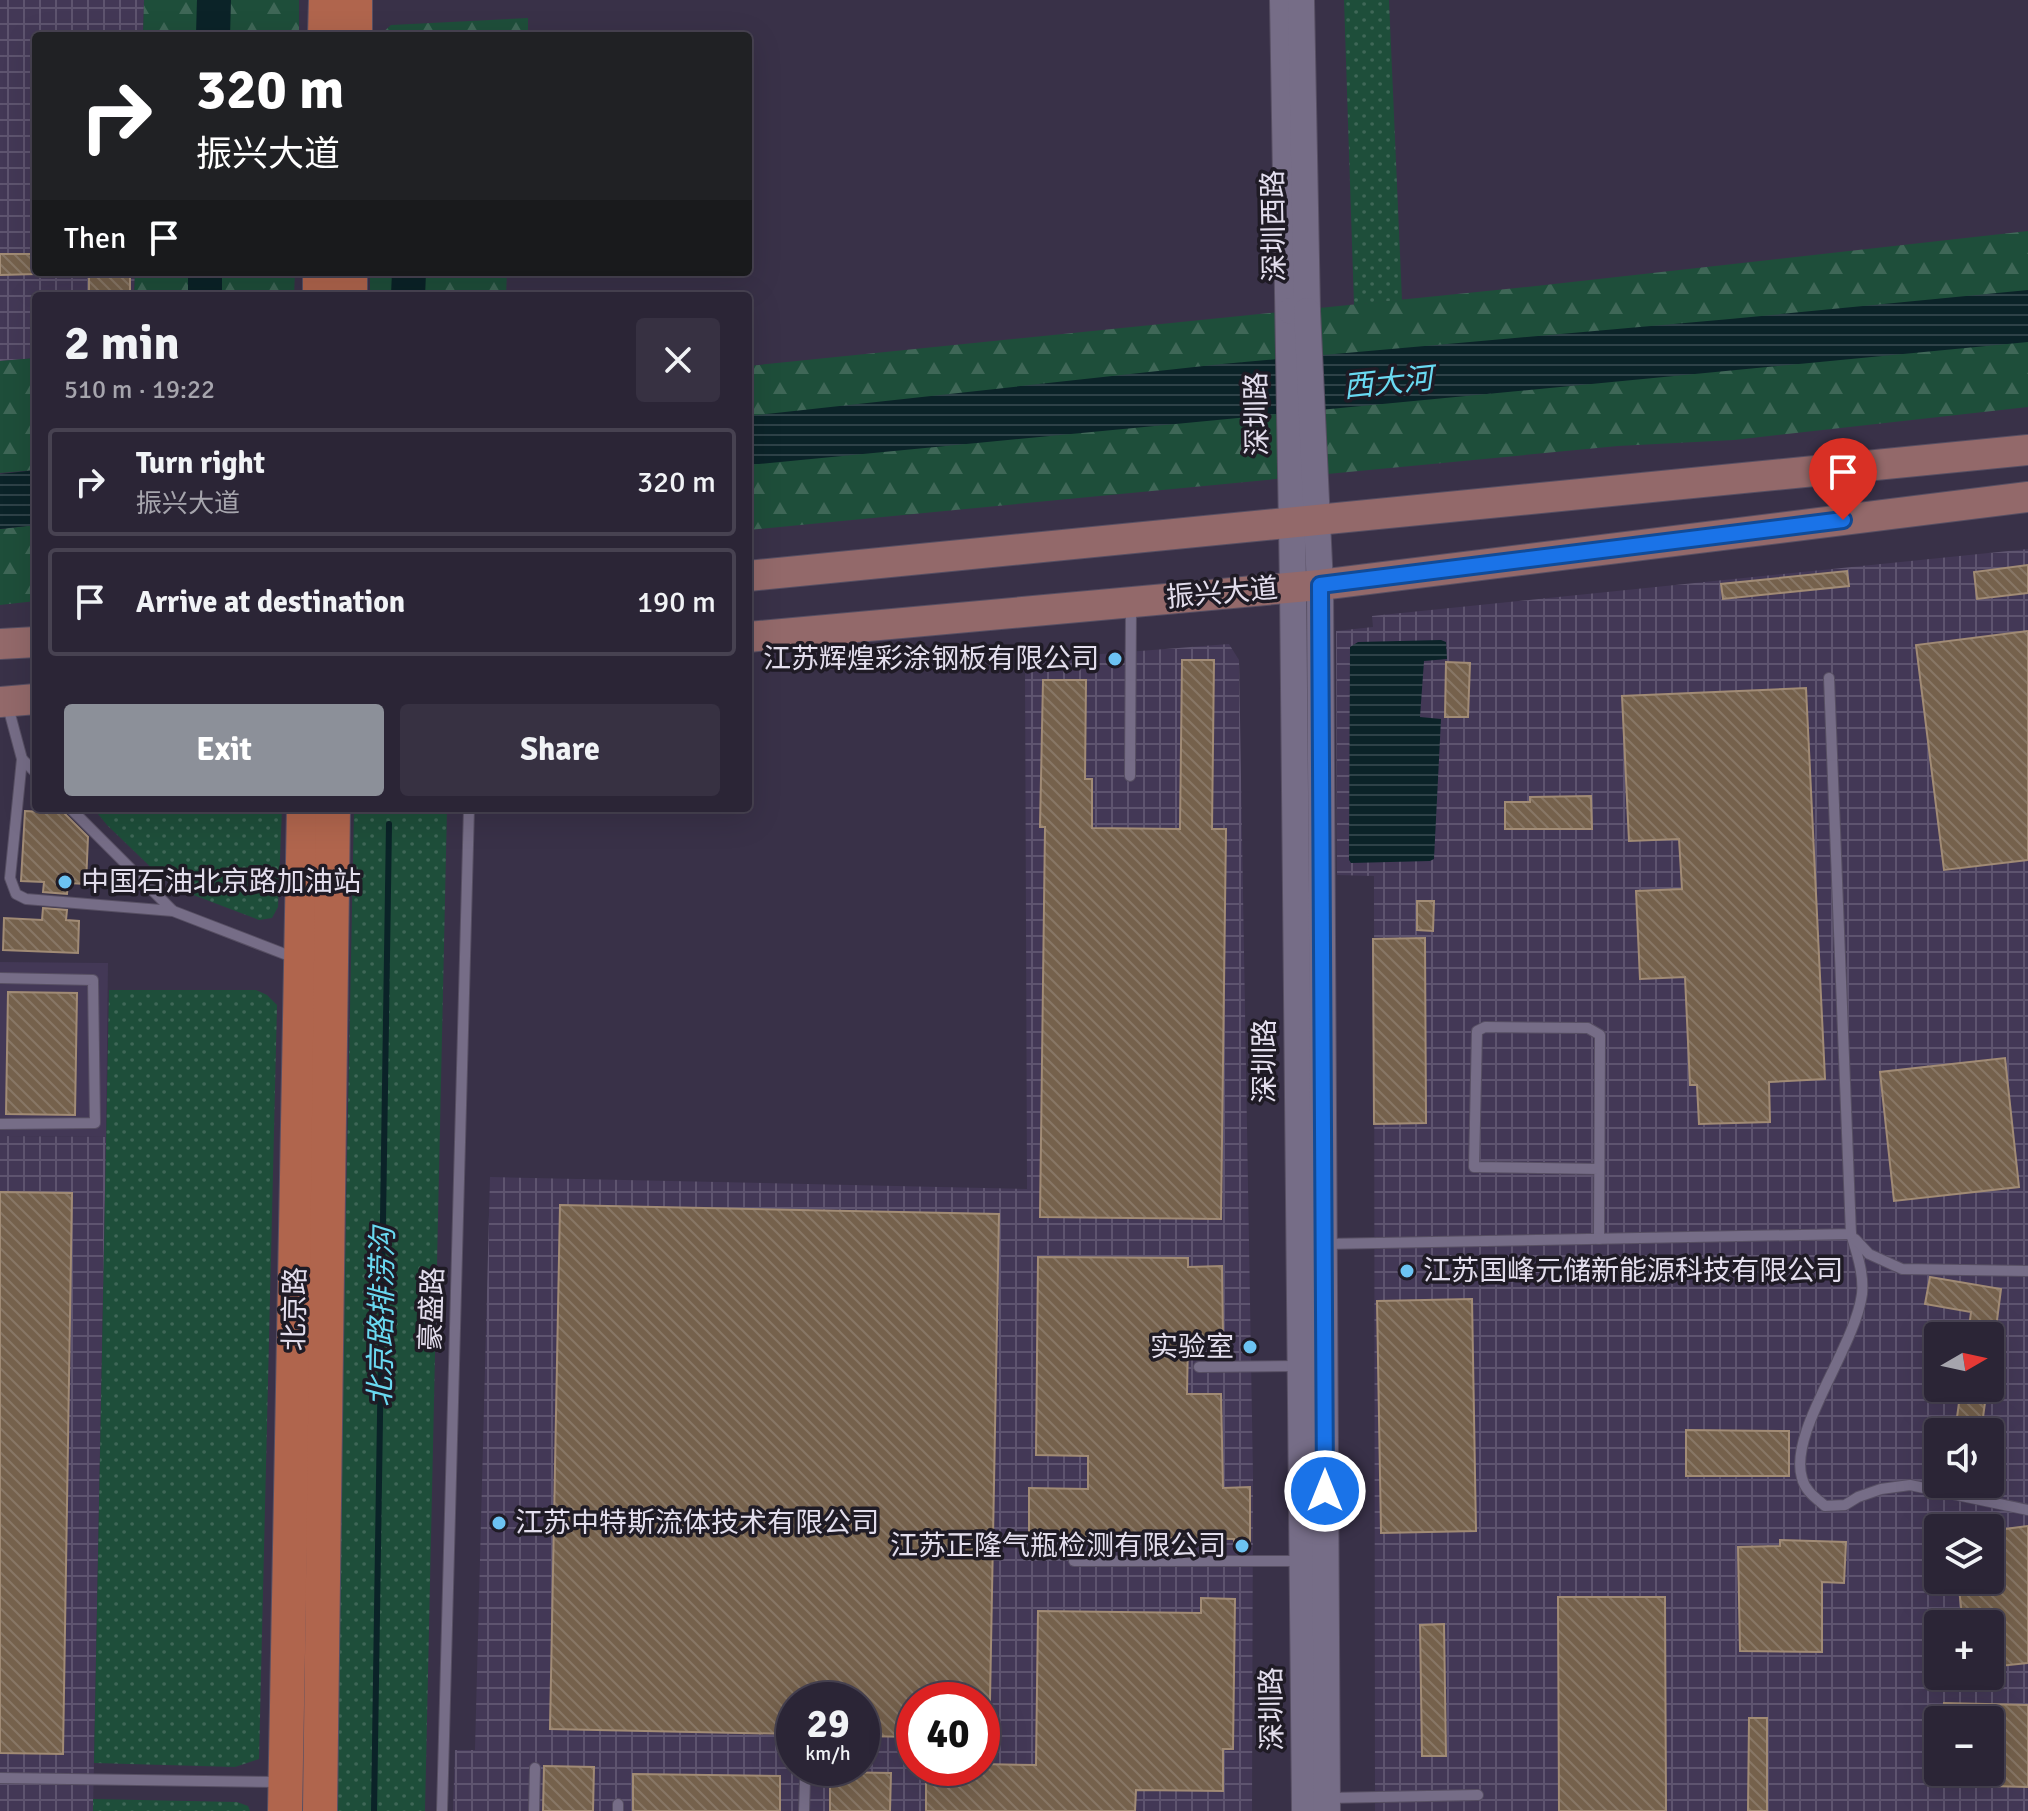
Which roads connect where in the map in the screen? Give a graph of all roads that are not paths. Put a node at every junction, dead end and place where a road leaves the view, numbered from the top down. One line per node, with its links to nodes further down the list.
1 (326, 0): 5 (main road)
2 (355, 0): 6 (main road)
3 (1283, 0): 7 (street, 深圳西路)
4 (1301, 0): 7 (street, 深圳西路)
5 (325, 32)
6 (355, 32)
7 (1297, 316): 10 (street, 深圳路)
8 (2028, 450): 10 (main road)
9 (2028, 497): 12 (main road, 振兴大道)
10 (1304, 521): 11 (main road); 12 (street, 深圳路)
11 (752, 576)
12 (1307, 586): 13 (main road, 振兴大道); 34 (street, 深圳路)
13 (1131, 601): 14 (main road, 振兴大道); 22 (lane)
14 (752, 637)
15 (32, 642): 16 (main road)
16 (0, 644)
17 (1829, 678): 32 (lane)
18 (32, 699): 19 (main road)
19 (3, 701): 20 (lane)
20 (22, 759): 21 (lane); 27 (lane)
21 (32, 769)
22 (1130, 776)
23 (74, 812): 27 (lane)
24 (304, 812): 28 (main road, 北京路)
25 (333, 812): 47 (main road, 北京路)
26 (469, 812): 48 (lane, 豪盛路)
27 (173, 911): 28 (lane)
28 (301, 960): 45 (main road, 北京路)
29 (0, 978): 30 (lane)
30 (0, 1124)
31 (1599, 1169): 31 (lane); 33 (lane)
32 (1851, 1234): 33 (lane); 35 (lane); 38 (lane)
33 (1599, 1239): 34 (lane)
34 (1311, 1245): 36 (street, 深圳路); 46 (street, 深圳路)
35 (2028, 1271)
36 (1300, 1366): 37 (lane); 40 (street, 深圳路)
37 (1199, 1367)
38 (2028, 1510)
39 (1074, 1561): 40 (lane)
40 (1302, 1561): 46 (street, 深圳路)
41 (535, 1768): 49 (lane)
42 (0, 1778): 45 (lane)
43 (805, 1786): 50 (lane)
44 (1478, 1795): 46 (lane)
45 (286, 1796)
46 (1316, 1805)
47 (320, 1811)
48 (442, 1811)
49 (534, 1811)
50 (804, 1811)

